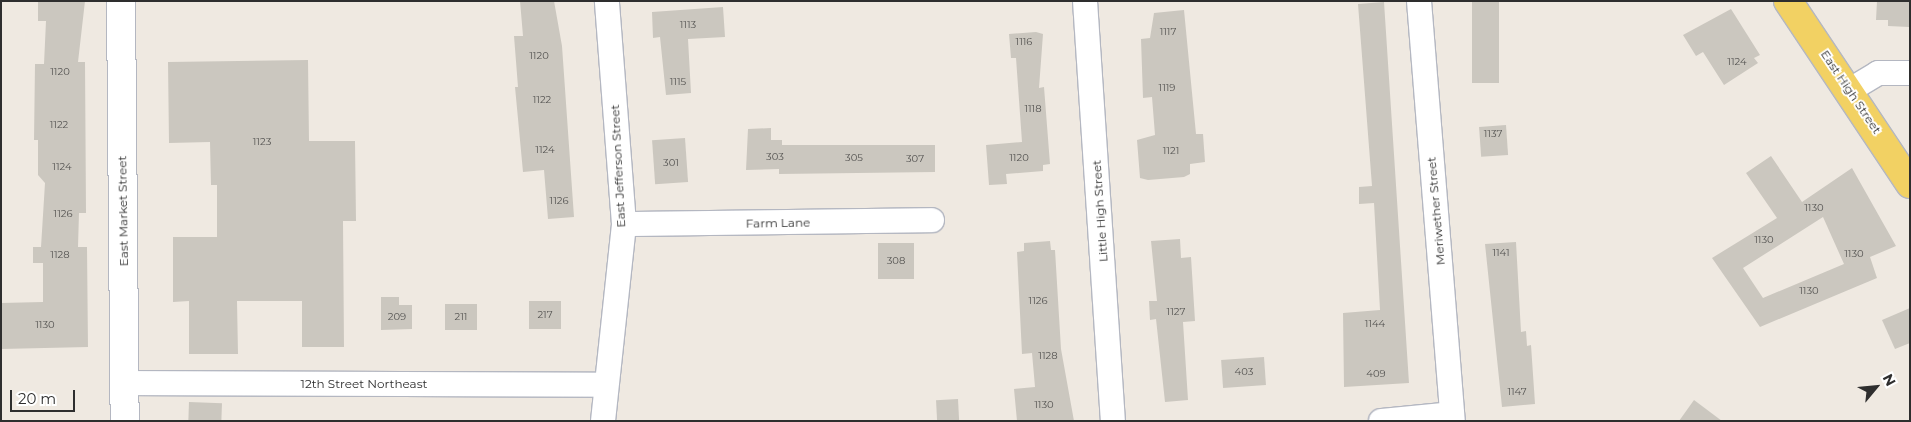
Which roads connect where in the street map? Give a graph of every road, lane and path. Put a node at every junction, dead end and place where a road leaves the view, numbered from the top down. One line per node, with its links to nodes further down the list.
1 (120, 1): 11 (main road, East Market Street)
2 (607, 1): 10 (street, East Jefferson Street)
3 (1085, 1): 16 (street, Little High Street)
4 (1418, 1): 13 (street, Meriwether Street)
5 (1788, 1): 7 (main road, East High Street)
6 (1910, 73): 7 (street)
7 (1850, 90): 8 (main road, East High Street)
8 (1910, 184)
9 (932, 220): 10 (street, Farm Lane)
10 (624, 224): 12 (street, East Jefferson Street)
11 (125, 383): 12 (street, 12th Street Northeast); 14 (main road, East Market Street)
12 (604, 385): 15 (street, East Jefferson Street)
13 (1453, 418): 17 (street)
14 (125, 421)
15 (603, 421)
16 (1113, 421)
17 (1381, 421)

